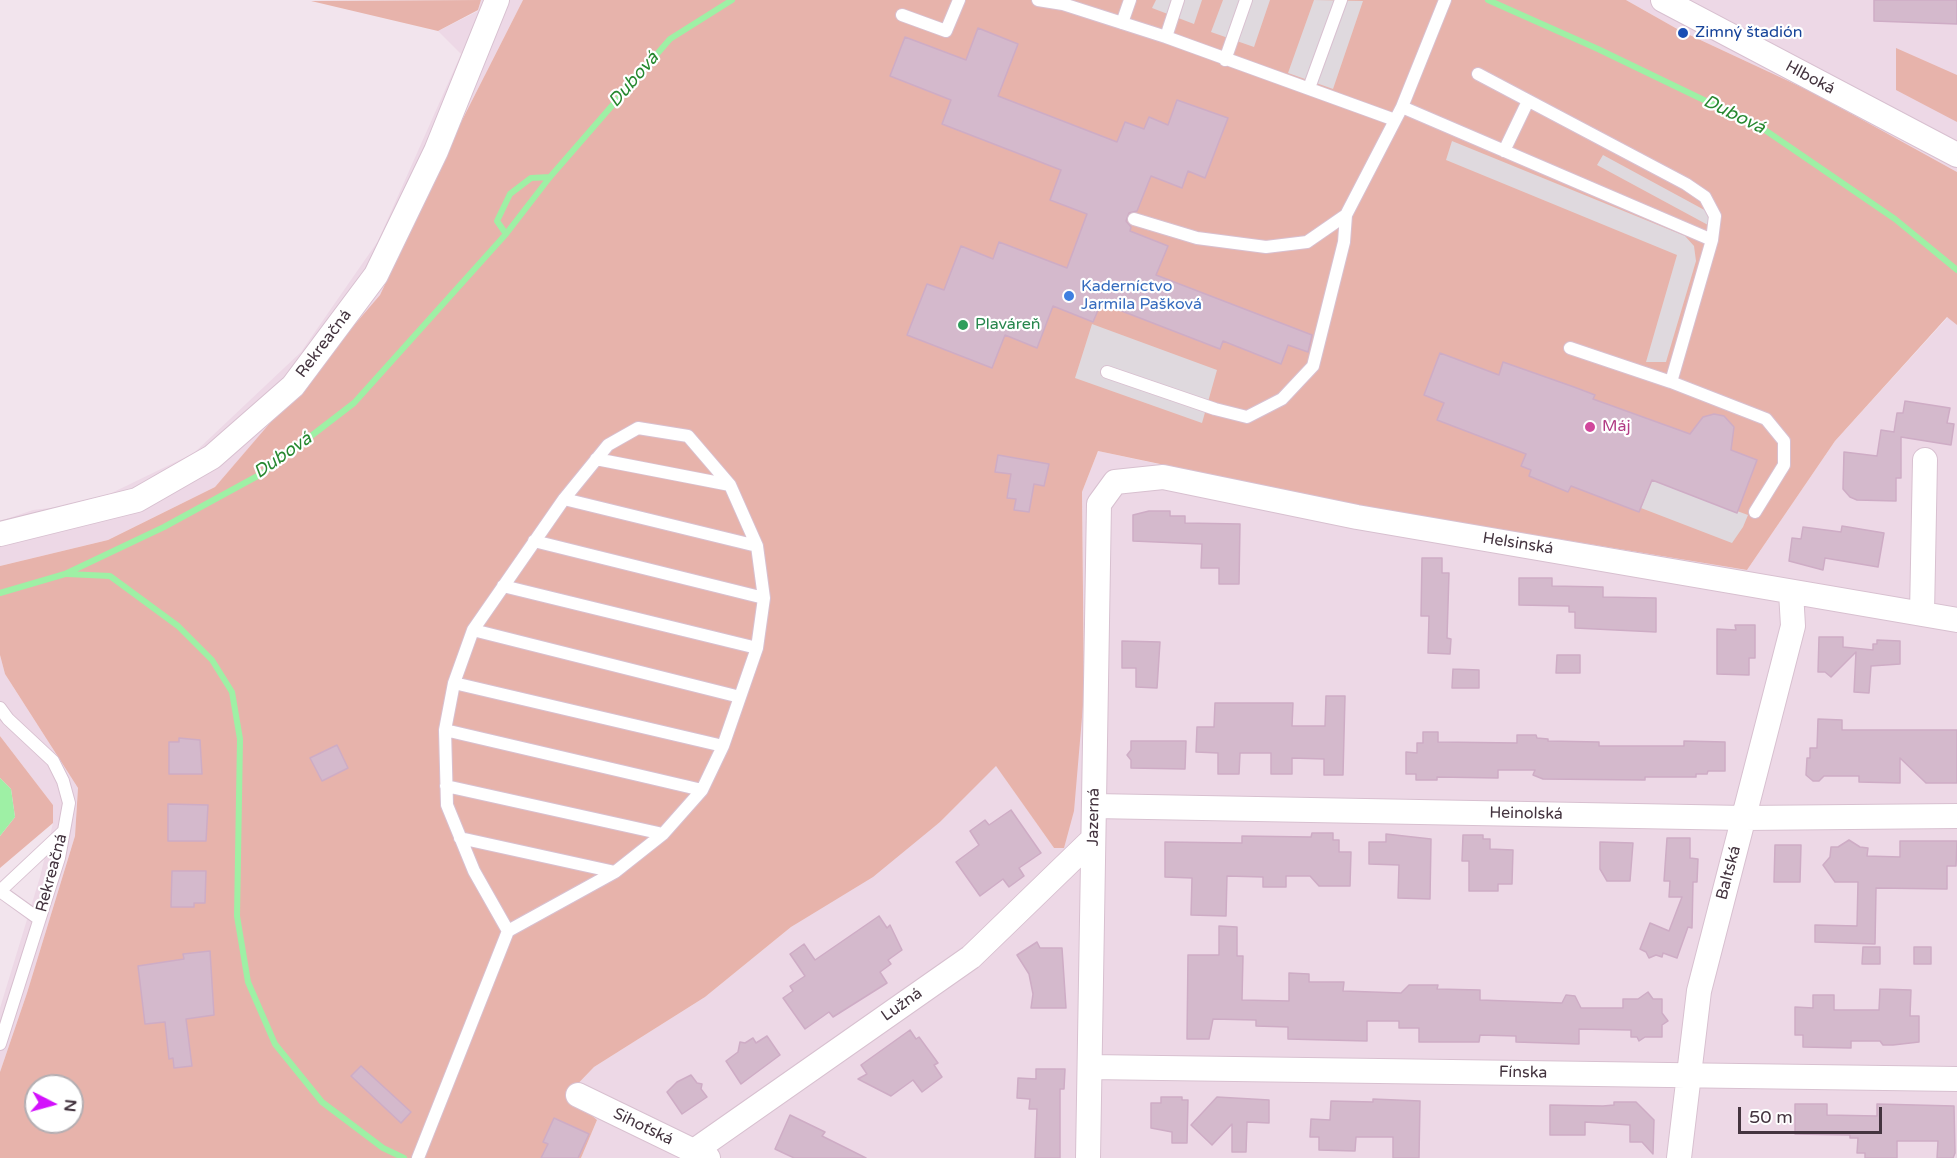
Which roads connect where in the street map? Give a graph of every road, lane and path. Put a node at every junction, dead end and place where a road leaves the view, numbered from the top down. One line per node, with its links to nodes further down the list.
1 (497, 0): 33 (street, Rekreačná)
2 (958, 0): 10 (lane)
3 (1038, 0): 11 (lane)
4 (1130, 0): 11 (lane)
5 (1178, 0): 12 (lane)
6 (1246, 0): 13 (lane)
7 (1341, 0): 15 (lane)
8 (1445, 0): 17 (lane)
9 (1663, 0): 20 (street, Hlboká)
10 (902, 15)
11 (1122, 23): 12 (lane)
12 (1166, 37): 13 (lane)
13 (1225, 60): 15 (lane)
14 (1478, 74): 16 (lane)
15 (1309, 88): 18 (lane)
16 (1528, 101): 19 (lane); 23 (lane)
17 (1402, 107): 18 (lane); 19 (lane)
18 (1395, 120): 21 (lane)
19 (1504, 151): 23 (lane)
20 (1957, 155)
21 (1346, 215): 22 (lane); 25 (lane)
22 (1134, 219)
23 (1712, 240): 26 (lane)
24 (1570, 348): 26 (lane)
25 (1107, 372)
26 (1671, 382): 32 (lane)
27 (596, 459): 30 (lane); 30 (lane); 31 (lane)
28 (1925, 460): 39 (street)
29 (1115, 482): 37 (street, Helsinská); 51 (street, Jazerná)
30 (730, 485): 35 (lane)
31 (564, 499): 34 (lane); 35 (lane)
32 (1755, 512)
33 (0, 534)
34 (534, 541): 36 (lane); 38 (lane)
35 (757, 546): 38 (lane)
36 (503, 586): 41 (lane); 42 (lane)
37 (1791, 592): 39 (street, Helsinská); 53 (street, Baltská)
38 (764, 598): 42 (lane)
39 (1922, 614): 40 (street, Helsinská)
40 (1957, 620)
41 (472, 630): 43 (lane); 44 (lane)
42 (756, 648): 44 (lane)
43 (454, 683): 47 (lane); 48 (lane)
44 (740, 697): 48 (lane)
45 (0, 708): 46 (lane, Rekreačná)
46 (4, 719): 54 (lane, Rekreačná)
47 (445, 730): 49 (lane); 50 (lane)
48 (723, 746): 50 (lane)
49 (446, 786): 55 (lane); 56 (lane)
50 (702, 790): 55 (lane)
51 (1094, 806): 53 (street, Heinolská); 57 (street, Jazerná)
52 (1957, 816): 53 (street, Heinolská)
53 (1744, 818): 64 (street, Baltská)
54 (64, 831): 59 (lane); 60 (lane, Rekreačná)
55 (663, 834): 58 (lane)
56 (460, 838): 58 (lane); 61 (lane)
57 (1093, 839): 63 (street, Jazerná); 68 (street, Lužná)
58 (615, 872): 61 (lane)
59 (0, 891): 60 (lane)
60 (39, 919): 62 (lane, Rekreačná)
61 (508, 932): 67 (lane)
62 (0, 1044)
63 (1090, 1067): 64 (street, Fínska); 69 (street, Jazerná)
64 (1689, 1076): 65 (street, Fínska); 70 (street, Baltská)
65 (1957, 1079)
66 (578, 1095): 68 (street, Sihoťská)
67 (420, 1153)
68 (701, 1155)
69 (1088, 1158)
70 (1679, 1158)

